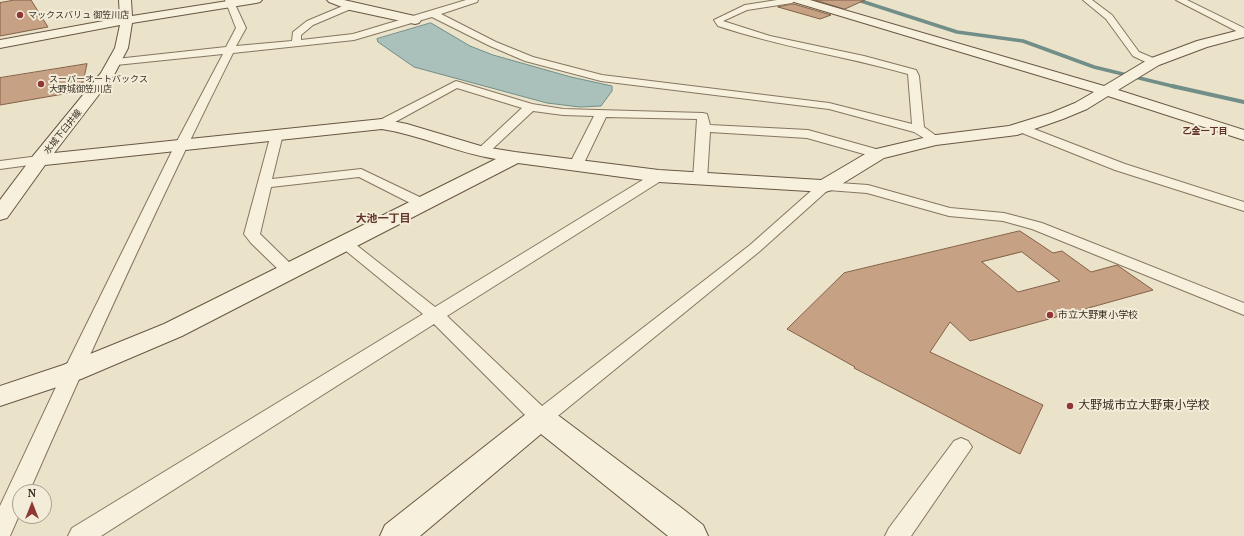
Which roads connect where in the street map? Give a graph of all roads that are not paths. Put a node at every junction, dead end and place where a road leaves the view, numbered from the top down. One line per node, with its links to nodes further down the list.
1 (125, 0): 12 (street, 水城下臼井線)
2 (256, 0): 9 (street)
3 (333, 0): 10 (street)
4 (474, 0): 11 (street)
5 (792, 0): 26 (street)
6 (798, 0): 20 (street)
7 (1087, 0): 19 (street)
8 (1180, 0): 14 (street)
9 (229, 2): 12 (street); 17 (street)
10 (350, 6): 13 (street); 15 (street)
11 (433, 14): 13 (street); 26 (street)
12 (128, 20): 16 (street); 18 (street, 水城下臼井線)
13 (415, 20): 15 (street)
14 (1244, 32): 19 (street)
15 (297, 43): 17 (street)
16 (0, 44)
17 (230, 50): 18 (street); 30 (street)
18 (116, 62): 34 (street, 水城下臼井線)
19 (1154, 62): 20 (street)
20 (1107, 91): 25 (street); 28 (street)
21 (530, 107): 22 (street); 23 (street); 31 (street)
22 (602, 112): 24 (street); 36 (street)
23 (382, 124): 27 (street); 31 (street)
24 (704, 128): 32 (street); 38 (street)
25 (1021, 128): 29 (street); 42 (street)
26 (918, 129): 29 (street)
27 (277, 134): 30 (street); 39 (street)
28 (1244, 135)
29 (936, 140): 32 (street)
30 (181, 145): 34 (street); 48 (street)
31 (482, 152): 33 (street)
32 (878, 154): 40 (street)
33 (515, 157): 36 (street); 41 (street)
34 (40, 160): 35 (street); 43 (street, 水城下臼井線)
35 (0, 165)
36 (576, 165): 37 (street)
37 (659, 176): 38 (street); 47 (street)
38 (700, 179): 40 (street)
39 (264, 184): 41 (street); 45 (street)
40 (825, 186): 46 (street); 50 (street)
41 (423, 204): 44 (street)
42 (1244, 207)
43 (0, 214)
44 (345, 243): 45 (street); 47 (street)
45 (289, 270): 48 (street)
46 (1244, 309)
47 (436, 316): 50 (street); 53 (street)
48 (72, 372): 49 (street); 52 (street)
49 (0, 396)
50 (541, 418): 54 (street); 55 (street)
51 (961, 447): 56 (street)
52 (0, 532)
53 (80, 536)
54 (396, 536)
55 (692, 536)
56 (897, 536)

